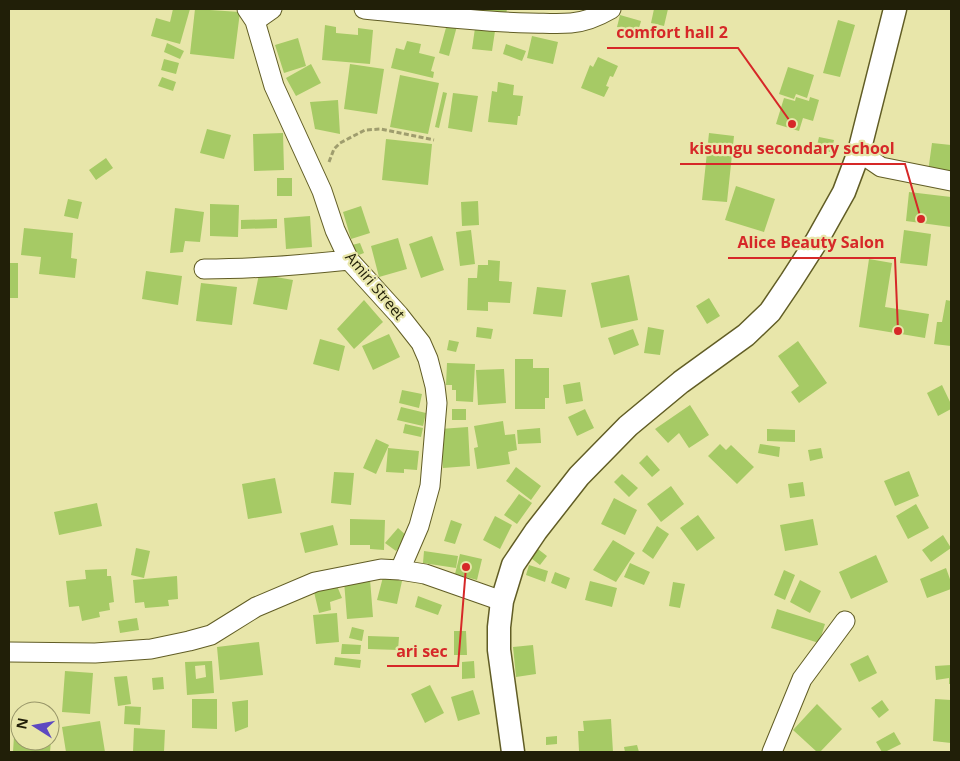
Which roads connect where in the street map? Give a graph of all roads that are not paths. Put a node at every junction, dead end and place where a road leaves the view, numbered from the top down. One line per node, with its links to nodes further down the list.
1 (272, 9): 6 (street)
2 (372, 9): 5 (street)
3 (610, 9): 5 (street)
4 (895, 9): 7 (street)
5 (446, 13)
6 (251, 15): 9 (street, Amiri Street)
7 (859, 152): 8 (street); 12 (street)
8 (951, 181)
9 (349, 260): 10 (street); 11 (street, Amiri Street)
10 (204, 268)
11 (400, 570): 12 (street); 14 (street)
12 (502, 601): 15 (street)
13 (845, 621): 16 (street)
14 (9, 652)
15 (513, 752)
16 (772, 752)

